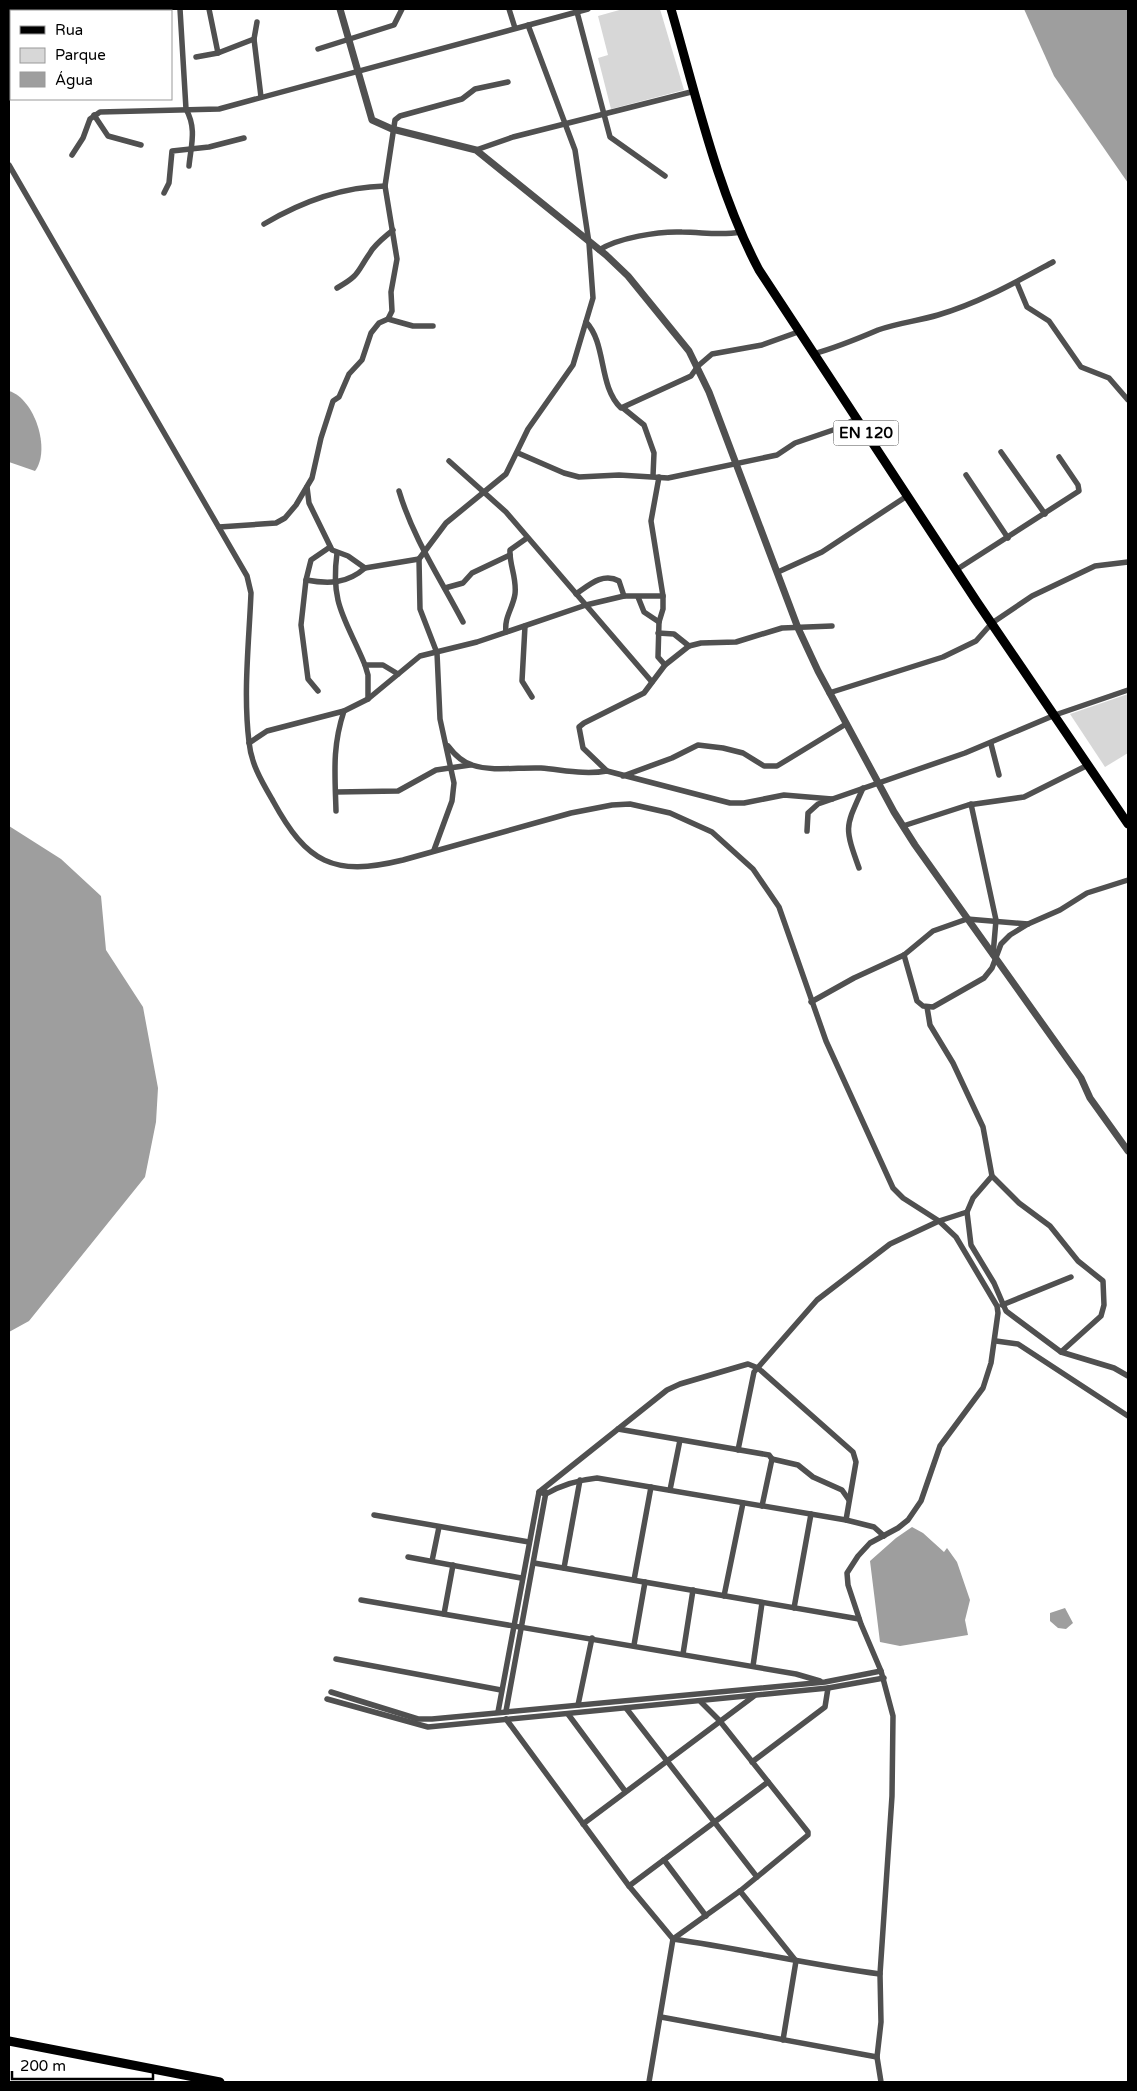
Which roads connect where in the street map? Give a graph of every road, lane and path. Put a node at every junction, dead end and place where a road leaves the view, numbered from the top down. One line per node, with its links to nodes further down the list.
1 (180, 9): 21 (street)
2 (209, 9): 15 (street)
3 (340, 9): 13 (street)
4 (402, 9): 13 (street)
5 (509, 9): 11 (street)
6 (588, 9): 8 (street)
7 (672, 9): 19 (main road, EN 120)
8 (577, 12): 10 (street); 23 (street)
9 (257, 22): 12 (street)
10 (528, 25): 11 (street); 24 (street)
11 (515, 28): 17 (street)
12 (254, 39): 15 (street); 20 (street)
13 (348, 40): 14 (street); 17 (street)
14 (318, 49)
15 (218, 53): 16 (street)
16 (196, 57)
17 (357, 71): 20 (street); 25 (street)
18 (508, 82): 25 (street)
19 (695, 91): 23 (street); 38 (main road, EN 120)
20 (261, 97): 21 (street)
21 (186, 109): 22 (street); 28 (street)
22 (94, 115): 27 (street); 30 (street)
23 (603, 116): 24 (street); 33 (street)
24 (566, 125): 29 (street); 39 (street)
25 (392, 129): 29 (street); 34 (street)
26 (244, 138): 28 (street)
27 (141, 145)
28 (191, 150): 32 (street); 35 (street)
29 (476, 150): 39 (street)
30 (72, 154)
31 (9, 165): 65 (street)
32 (189, 166)
33 (665, 176)
34 (385, 186): 36 (street); 37 (street)
35 (164, 193)
36 (264, 224)
37 (393, 230): 43 (street); 44 (street)
38 (740, 232): 40 (street); 47 (main road, EN 120)
39 (589, 243): 40 (street); 45 (street)
40 (599, 250): 49 (street)
41 (1053, 262): 42 (street)
42 (1017, 283): 48 (street); 50 (street)
43 (337, 288)
44 (388, 318): 46 (street); 60 (street)
45 (586, 322): 51 (street); 54 (street)
46 (433, 326)
47 (798, 332): 48 (main road, EN 120); 49 (street)
48 (813, 354): 52 (main road, EN 120)
49 (698, 366): 51 (street); 57 (street)
50 (1128, 400)
51 (623, 408): 59 (street)
52 (856, 418): 57 (street); 63 (main road, EN 120)
53 (1001, 452): 64 (street)
54 (518, 453): 59 (street); 62 (street)
55 (1059, 457): 64 (street)
56 (449, 461): 62 (street)
57 (737, 464): 59 (street); 76 (street)
58 (966, 475): 67 (street)
59 (656, 477): 82 (street)
60 (307, 487): 65 (street); 68 (street)
61 (399, 490): 69 (street)
62 (483, 493): 66 (street); 69 (street)
63 (906, 496): 75 (main road, EN 120); 76 (street)
64 (1045, 514): 67 (street)
65 (219, 527): 107 (street)
66 (527, 538): 71 (street); 80 (street)
67 (1008, 538): 75 (street)
68 (330, 547): 70 (street); 77 (street)
69 (423, 552): 72 (street); 79 (street)
70 (337, 553): 74 (street); 78 (street)
71 (510, 554): 79 (street); 91 (street)
72 (419, 558): 74 (street); 94 (street)
73 (1128, 562): 87 (street)
74 (365, 568): 78 (street)
75 (956, 570): 87 (main road, EN 120)
76 (778, 572): 90 (street)
77 (306, 580): 78 (street); 100 (street)
78 (334, 583): 95 (street)
79 (446, 588): 85 (street)
80 (576, 594): 81 (street); 84 (street)
81 (624, 596): 83 (street); 84 (street)
82 (663, 596): 83 (street); 86 (street)
83 (638, 597): 86 (street)
84 (586, 605): 88 (street); 98 (street)
85 (463, 622)
86 (659, 622): 92 (street)
87 (992, 624): 101 (street); 105 (main road, EN 120)
88 (525, 626): 91 (street); 102 (street)
89 (832, 626): 90 (street)
90 (798, 628): 93 (street); 101 (street)
91 (506, 632): 94 (street)
92 (658, 633): 93 (street); 96 (street)
93 (689, 646): 96 (street)
94 (437, 653): 97 (street); 108 (street)
95 (365, 664): 97 (street); 103 (street)
96 (665, 665): 98 (street)
97 (398, 674): 103 (street)
98 (652, 682): 113 (street)
99 (1128, 690): 105 (street)
100 (318, 691)
101 (829, 693): 106 (street)
102 (532, 697)
103 (368, 699): 104 (street)
104 (344, 711): 107 (street); 118 (street)
105 (1055, 715): 109 (street); 110 (main road, EN 120)
106 (846, 724): 115 (street); 116 (street)
107 (249, 743): 125 (street)
108 (446, 744): 111 (street); 112 (street)
109 (991, 744): 114 (street); 116 (street)
110 (1088, 764): 120 (street); 122 (main road, EN 120)
111 (471, 765): 112 (street); 113 (street)
112 (451, 766): 118 (street); 125 (street)
113 (607, 772): 115 (street)
114 (998, 775)
115 (623, 776): 119 (street)
116 (878, 782): 117 (street); 123 (street)
117 (863, 788): 119 (street); 126 (street)
118 (336, 792): 121 (street)
119 (832, 799): 124 (street)
120 (970, 804): 123 (street); 129 (street)
121 (336, 811)
122 (1128, 824)
123 (903, 826): 128 (street)
124 (807, 831)
125 (434, 850): 133 (street)
126 (859, 868)
127 (1128, 880): 130 (street)
128 (967, 918): 129 (street); 131 (street); 132 (street)
129 (996, 920): 130 (street); 132 (street)
130 (1028, 924): 132 (street)
131 (904, 955): 133 (street); 134 (street)
132 (994, 957): 134 (street); 135 (street)
133 (811, 1002): 138 (street)
134 (927, 1007): 136 (street)
135 (1128, 1151)
136 (992, 1176): 137 (street); 142 (street)
137 (967, 1212): 138 (street); 140 (street)
138 (939, 1221): 140 (street); 143 (street)
139 (1071, 1277): 140 (street)
140 (1000, 1305): 141 (street); 142 (street)
141 (996, 1341): 145 (street); 161 (street)
142 (1061, 1352): 144 (street)
143 (758, 1368): 146 (street); 148 (street); 154 (street)
144 (1128, 1376)
145 (1128, 1416)
146 (618, 1429): 147 (street); 152 (street)
147 (680, 1440): 148 (street); 153 (street)
148 (738, 1450): 149 (street)
149 (772, 1459): 154 (street); 156 (street)
150 (580, 1480): 151 (street); 152 (street); 167 (street)
151 (650, 1487): 153 (street); 169 (street)
152 (546, 1490): 162 (street); 165 (street)
153 (670, 1490): 155 (street)
154 (850, 1500): 159 (street)
155 (743, 1502): 156 (street); 172 (street)
156 (762, 1506): 157 (street)
157 (811, 1514): 159 (street); 175 (street)
158 (374, 1515): 160 (street)
159 (846, 1520): 161 (street)
160 (439, 1527): 162 (street); 164 (street)
161 (884, 1536): 177 (street)
162 (528, 1542): 168 (street)
163 (408, 1557): 164 (street)
164 (432, 1561): 166 (street)
165 (534, 1563): 167 (street); 179 (street)
166 (453, 1565): 168 (street); 176 (street)
167 (564, 1568): 169 (street)
168 (521, 1578): 178 (street)
169 (634, 1580): 170 (street)
170 (645, 1582): 171 (street); 181 (street)
171 (693, 1590): 172 (street); 182 (street)
172 (724, 1596): 174 (street)
173 (361, 1600): 176 (street)
174 (762, 1603): 175 (street); 184 (street)
175 (794, 1608): 177 (street)
176 (444, 1614): 178 (street)
177 (859, 1620): 185 (street)
178 (513, 1626): 179 (street); 189 (street)
179 (522, 1627): 180 (street); 196 (street)
180 (592, 1638): 181 (street); 194 (street)
181 (634, 1645): 182 (street)
182 (683, 1654): 184 (street)
183 (336, 1659): 189 (street)
184 (753, 1666): 187 (street)
185 (881, 1671): 186 (street); 187 (street)
186 (884, 1678): 188 (street); 214 (street)
187 (825, 1682): 194 (street)
188 (828, 1688): 191 (street); 202 (street)
189 (501, 1690): 197 (street)
190 (331, 1692): 197 (street)
191 (754, 1696): 193 (street); 200 (street)
192 (327, 1699): 199 (street)
193 (701, 1702): 195 (street); 200 (street)
194 (578, 1705): 196 (street)
195 (626, 1708): 198 (street); 201 (street)
196 (506, 1711): 197 (street)
197 (498, 1712)
198 (568, 1714): 199 (street); 204 (street)
199 (506, 1719): 206 (street)
200 (719, 1720): 201 (street); 202 (street)
201 (665, 1761): 204 (street); 205 (street)
202 (752, 1762): 203 (street)
203 (768, 1782): 205 (street); 208 (street)
204 (625, 1791): 206 (street)
205 (714, 1823): 207 (street); 208 (street)
206 (583, 1824): 209 (street)
207 (664, 1860): 209 (street); 211 (street)
208 (757, 1877): 210 (street)
209 (630, 1886): 212 (street)
210 (740, 1891): 211 (street); 213 (street)
211 (706, 1916): 212 (street)
212 (673, 1940): 213 (street); 215 (street)
213 (796, 1961): 214 (street); 216 (street)
214 (880, 1974): 218 (street)
215 (661, 2017): 216 (street); 220 (street)
216 (783, 2040): 218 (street)
217 (9, 2041): 219 (main road)
218 (877, 2057): 221 (street)
219 (220, 2082)
220 (649, 2082)
221 (881, 2082)

